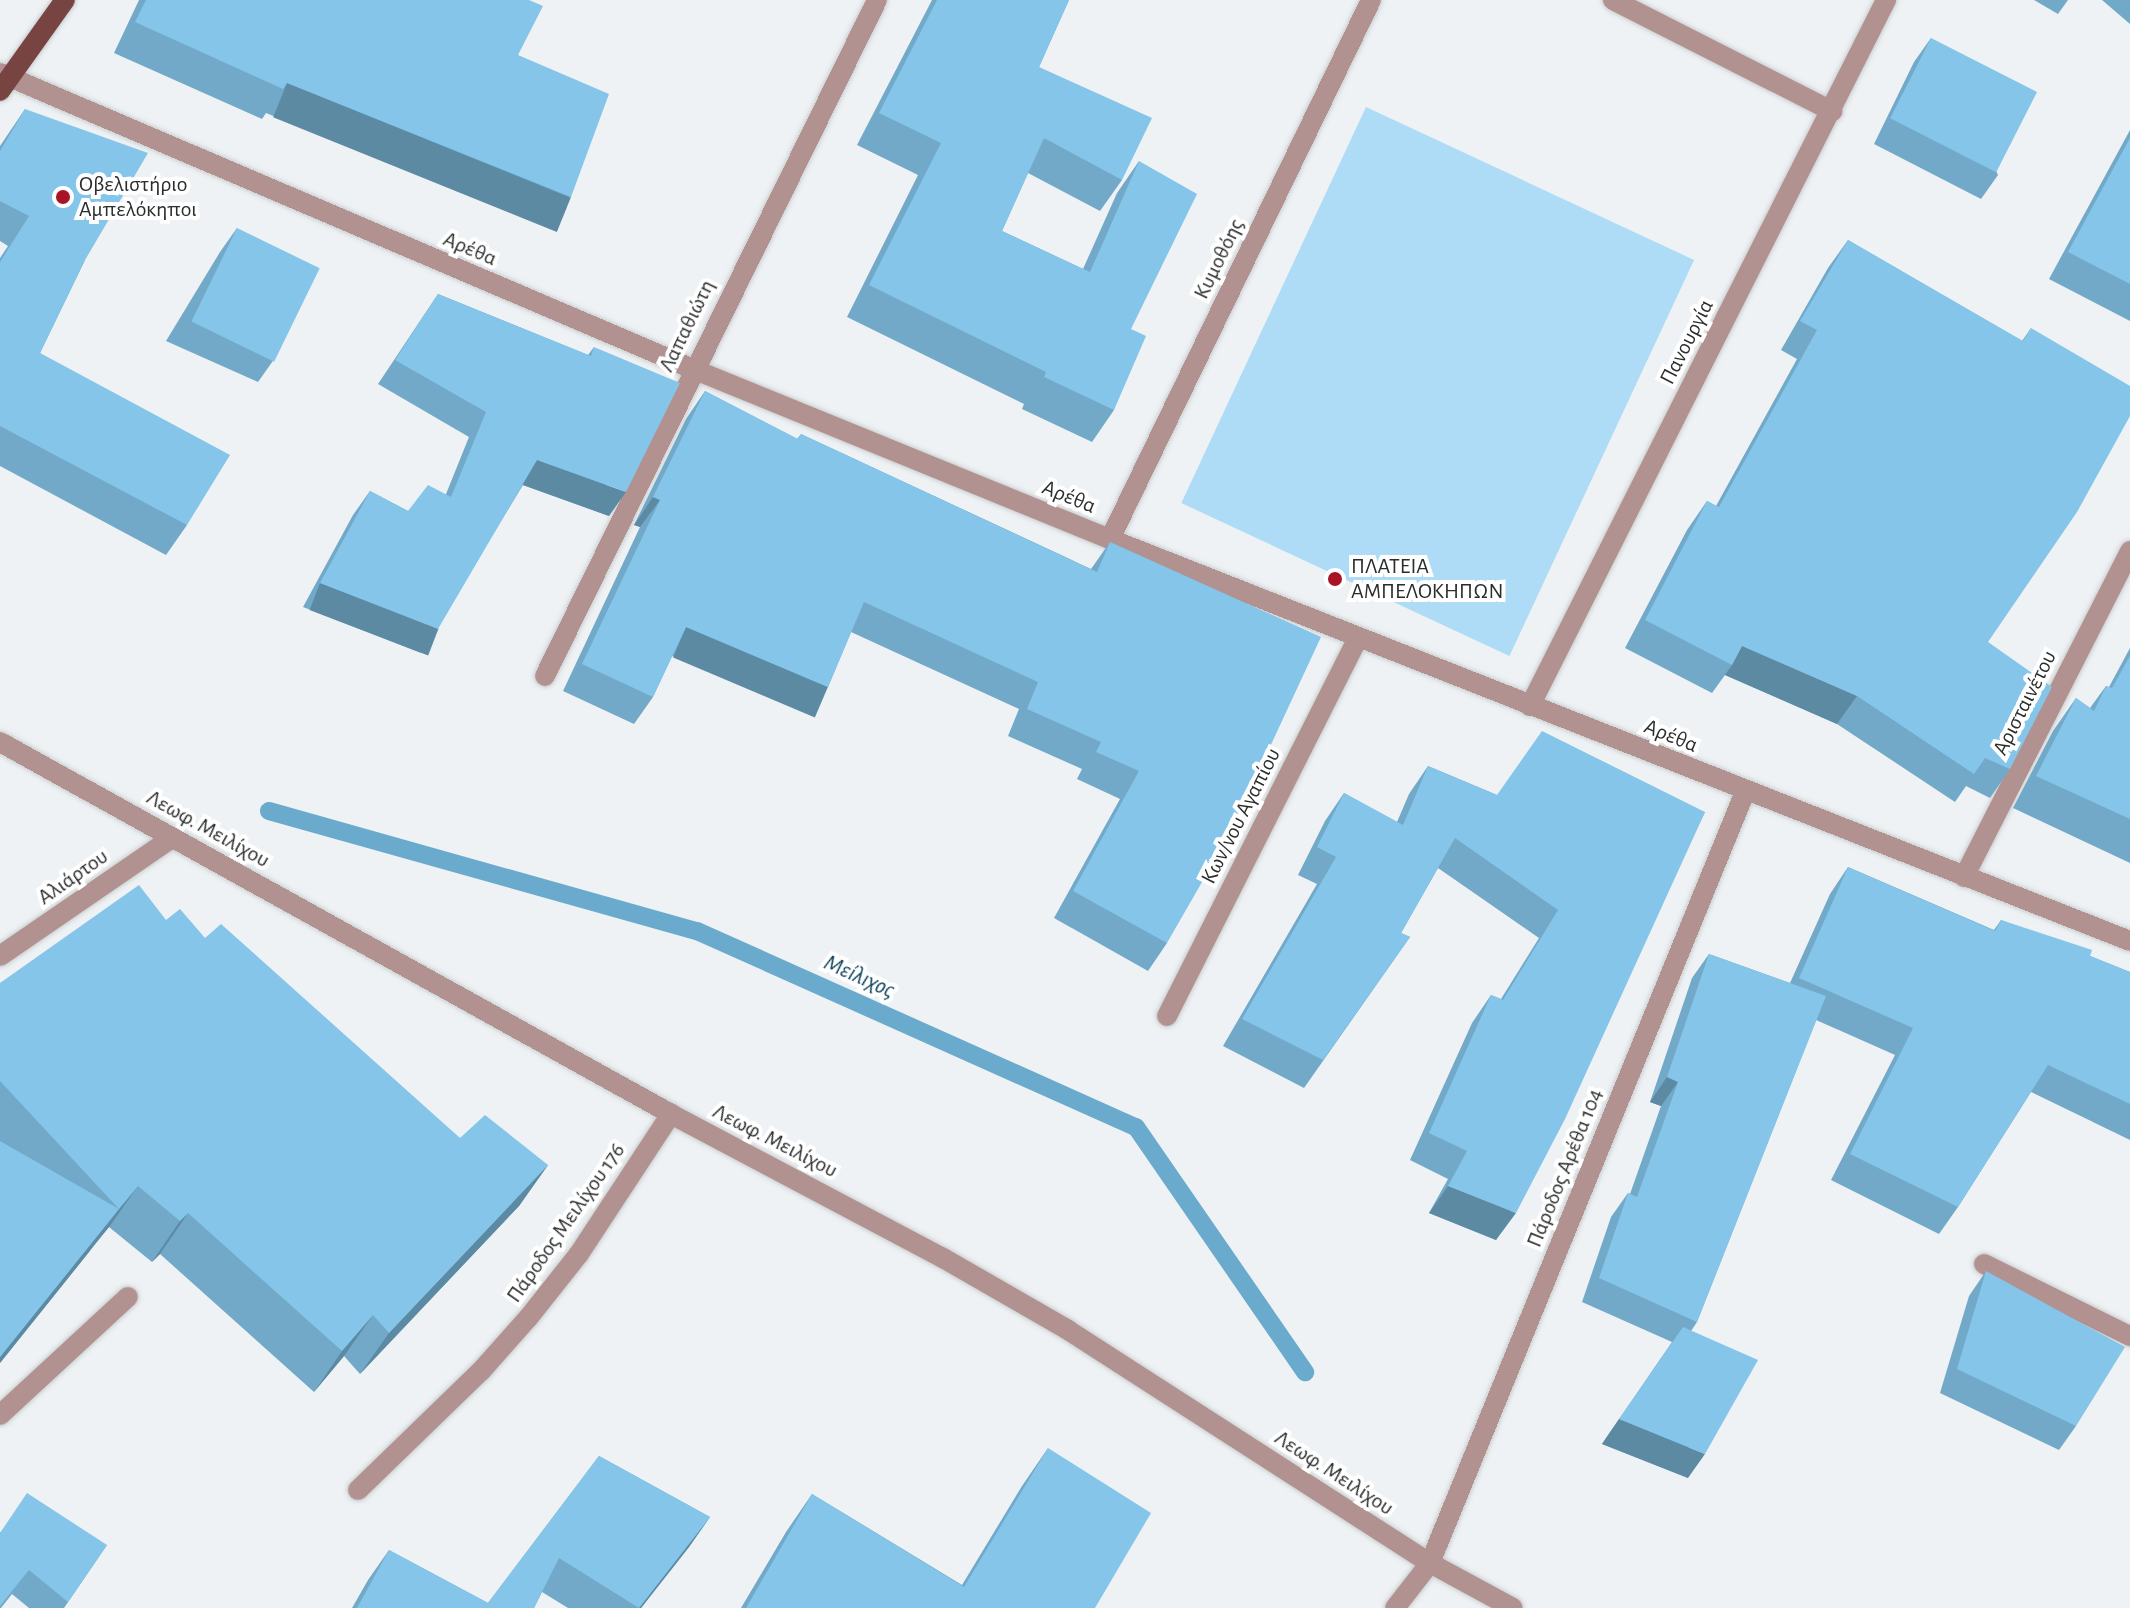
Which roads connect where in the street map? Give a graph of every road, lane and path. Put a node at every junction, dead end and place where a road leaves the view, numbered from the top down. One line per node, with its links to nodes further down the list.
1 (65, 0): 6 (main road)
2 (877, 0): 8 (street, Λαπαθιώτη)
3 (1371, 0): 9 (street, Κυμοθόης)
4 (1613, 0): 7 (street)
5 (1886, 0): 7 (street, Πανουργία)
6 (3, 82): 8 (street, Αρέθα)
7 (1832, 111): 13 (street, Πανουργία)
8 (693, 369): 9 (street, Αρέθα); 12 (street, Λαπαθιώτη)
9 (1110, 539): 11 (street, Αρέθα)
10 (2130, 551): 17 (street, Αρισταινέτου)
11 (1358, 638): 13 (street, Αρέθα); 20 (street, Κων/νου Αγαπίου)
12 (545, 676)
13 (1530, 706): 15 (street, Αρέθα)
14 (0, 742): 16 (street, Λεωφ. Μειλίχου)
15 (1745, 792): 17 (street, Αρέθα); 27 (street, Πάροδος Αρέθα 104)
16 (173, 837): 19 (street, Αλιάρτου); 21 (street, Λεωφ. Μειλίχου)
17 (1964, 877): 18 (street, Αρέθα)
18 (2130, 941)
19 (0, 956)
20 (1167, 1016)
21 (671, 1114): 26 (street, Πάροδος Μειλίχου 176); 27 (street, Λεωφ. Μειλίχου)
22 (1984, 1264): 24 (street)
23 (128, 1297): 25 (street)
24 (2130, 1336)
25 (0, 1415)
26 (358, 1490)
27 (1430, 1563): 28 (street, Πάροδος Αρέθα 104); 29 (street, Λεωφ. Μειλίχου)
28 (1395, 1608)
29 (1513, 1608)

